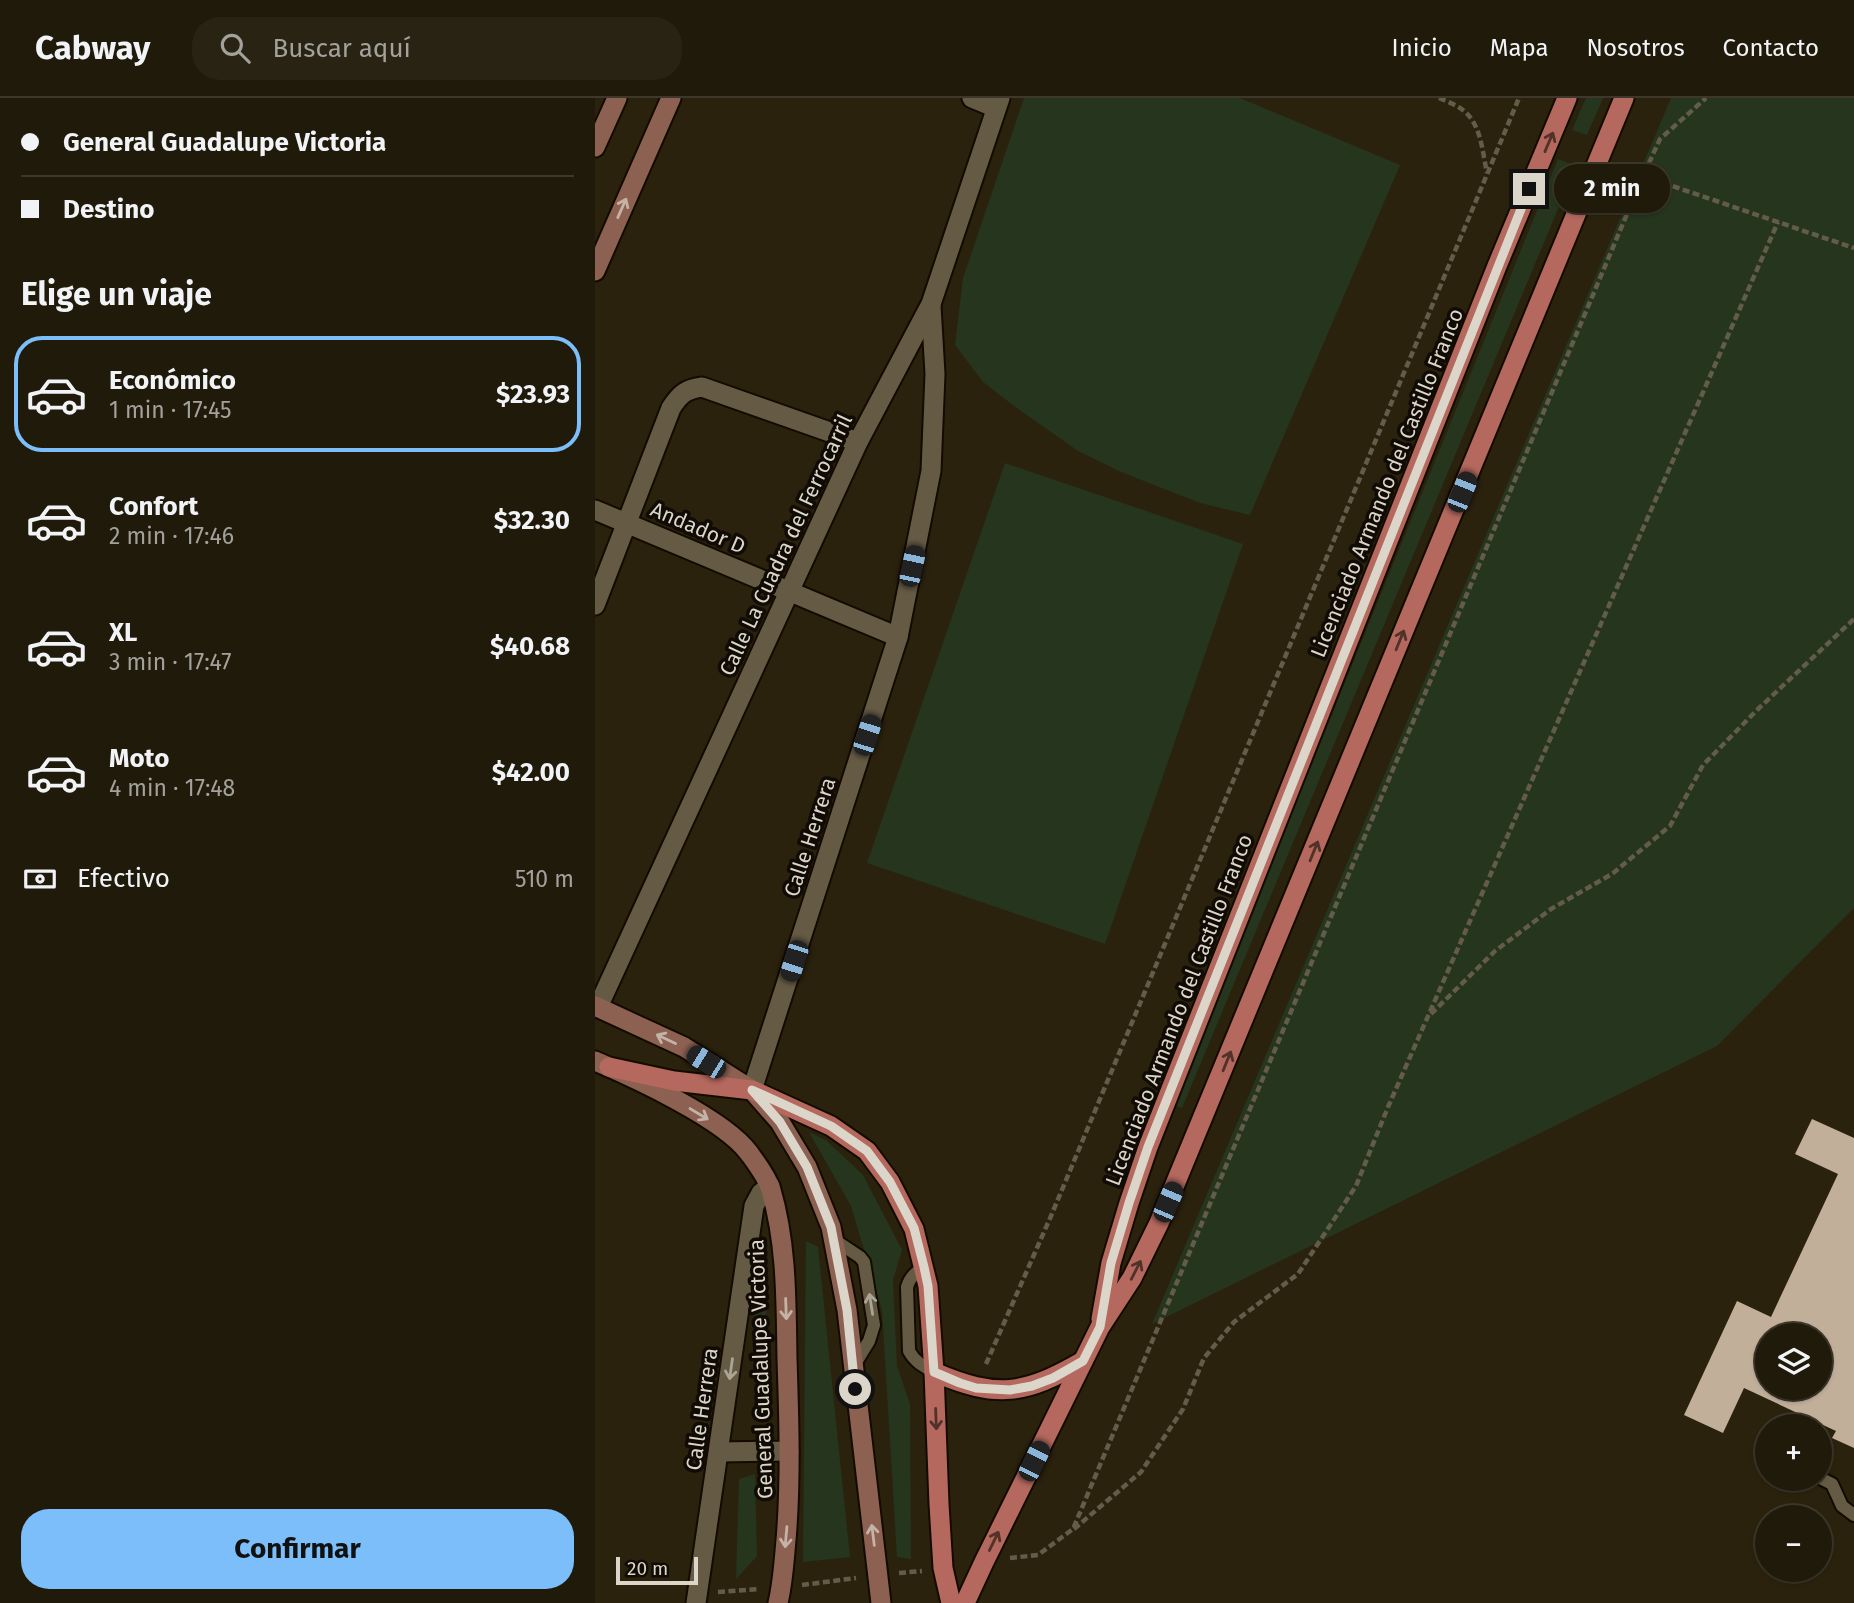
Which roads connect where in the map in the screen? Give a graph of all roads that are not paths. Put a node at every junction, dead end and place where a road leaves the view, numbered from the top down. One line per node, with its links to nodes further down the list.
1 (617, 98): 7 (main road)
2 (671, 98): 8 (main road, one-way to 2)
3 (972, 98): 6 (street)
4 (1567, 98): 20 (main road, Licenciado Armando del Castillo Franco, one-way to 4)
5 (1624, 98): 20 (main road, one-way to 5)
6 (998, 103): 9 (street, Calle La Cuadra del Ferrocarril)
7 (595, 147)
8 (595, 271)
9 (931, 304): 10 (street, Calle La Cuadra del Ferrocarril); 15 (street, Calle Herrera)
10 (858, 442): 12 (street); 13 (street, Calle La Cuadra del Ferrocarril)
11 (595, 510): 12 (street, Andador D)
12 (627, 522): 13 (street, Andador D); 14 (street)
13 (788, 591): 15 (street, Andador D); 16 (street, Calle La Cuadra del Ferrocarril)
14 (595, 605)
15 (898, 637): 18 (street, Calle Herrera)
16 (597, 1007): 18 (main road, one-way to 16)
17 (602, 1064): 18 (main road); 19 (main road, General Guadalupe Victoria, one-way to 19)
18 (752, 1090): 22 (main road); 29 (main road, one-way to 18)
19 (770, 1186): 23 (main road, General Guadalupe Victoria, one-way to 23); 24 (street, Calle Herrera, one-way to 24)
20 (1100, 1327): 21 (main road)
21 (1083, 1361): 22 (main road); 31 (main road, one-way to 21)
22 (934, 1372): 30 (main road, one-way to 30)
23 (789, 1451): 24 (street); 28 (main road, General Guadalupe Victoria, one-way to 28)
24 (719, 1452): 27 (street, Calle Herrera)
25 (1832, 1484): 26 (lane)
26 (1854, 1515)
27 (696, 1603)
28 (778, 1603)
29 (881, 1603)
30 (951, 1603)
31 (965, 1603)

